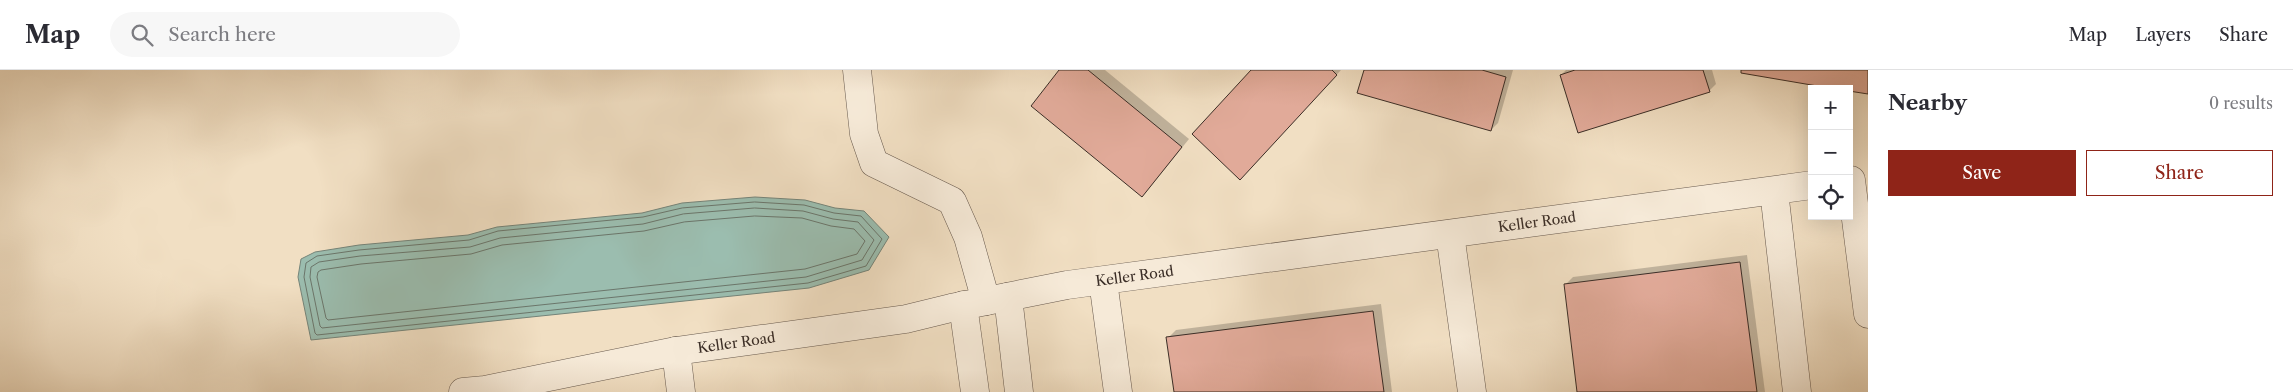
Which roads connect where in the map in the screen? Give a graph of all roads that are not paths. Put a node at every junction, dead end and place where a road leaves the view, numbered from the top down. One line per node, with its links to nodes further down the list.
1 (857, 70): 7 (street)
2 (1856, 179): 8 (street)
3 (1808, 186): 4 (street, Keller Road)
4 (1774, 190): 5 (street, Keller Road); 16 (street)
5 (1450, 234): 6 (street, Keller Road); 15 (street)
6 (1103, 281): 7 (street, Keller Road); 14 (street)
7 (986, 301): 9 (street, Keller Road); 12 (street); 13 (street)
8 (1868, 314)
9 (676, 351): 10 (street, Keller Road); 11 (street)
10 (463, 392)
11 (681, 392)
12 (974, 392)
13 (1019, 392)
14 (1118, 392)
15 (1472, 392)
16 (1798, 392)

